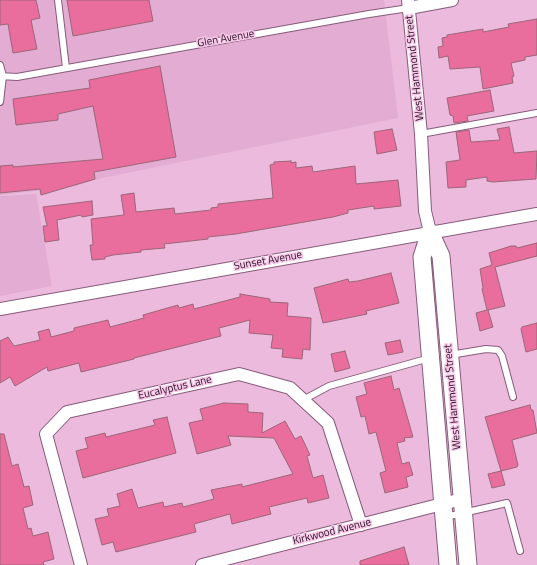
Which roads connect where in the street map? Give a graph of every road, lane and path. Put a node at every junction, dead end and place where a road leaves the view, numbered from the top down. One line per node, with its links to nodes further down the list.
1 (58, 0): 5 (lane)
2 (452, 0): 3 (street, Glen Avenue)
3 (408, 4): 5 (lane, Glen Avenue); 9 (street, West Hammond Street)
4 (0, 65): 6 (lane)
5 (66, 68): 6 (lane, Glen Avenue)
6 (2, 76): 7 (lane)
7 (0, 102)
8 (537, 113): 9 (lane)
9 (421, 134): 11 (street, West Hammond Street)
10 (537, 214): 11 (street, Sunset Avenue)
11 (430, 232): 12 (street, Sunset Avenue); 13 (street, West Hammond Street); 14 (street, West Hammond Street)
12 (0, 308)
13 (449, 355): 15 (lane); 17 (street, West Hammond Street)
14 (430, 358): 16 (lane); 18 (street, West Hammond Street)
15 (513, 396)
16 (303, 400): 19 (street, Eucalyptus Lane); 22 (street, Eucalyptus Lane)
17 (463, 506): 18 (street, Kirkwood Avenue); 20 (lane); 25 (street, West Hammond Street)
18 (444, 511): 19 (street, Kirkwood Avenue); 24 (street, West Hammond Street)
19 (361, 525): 21 (street, Kirkwood Avenue)
20 (520, 551)
21 (219, 563): 23 (street, Kirkwood Avenue)
22 (81, 565)
23 (202, 565)
24 (448, 565)
25 (468, 565)

